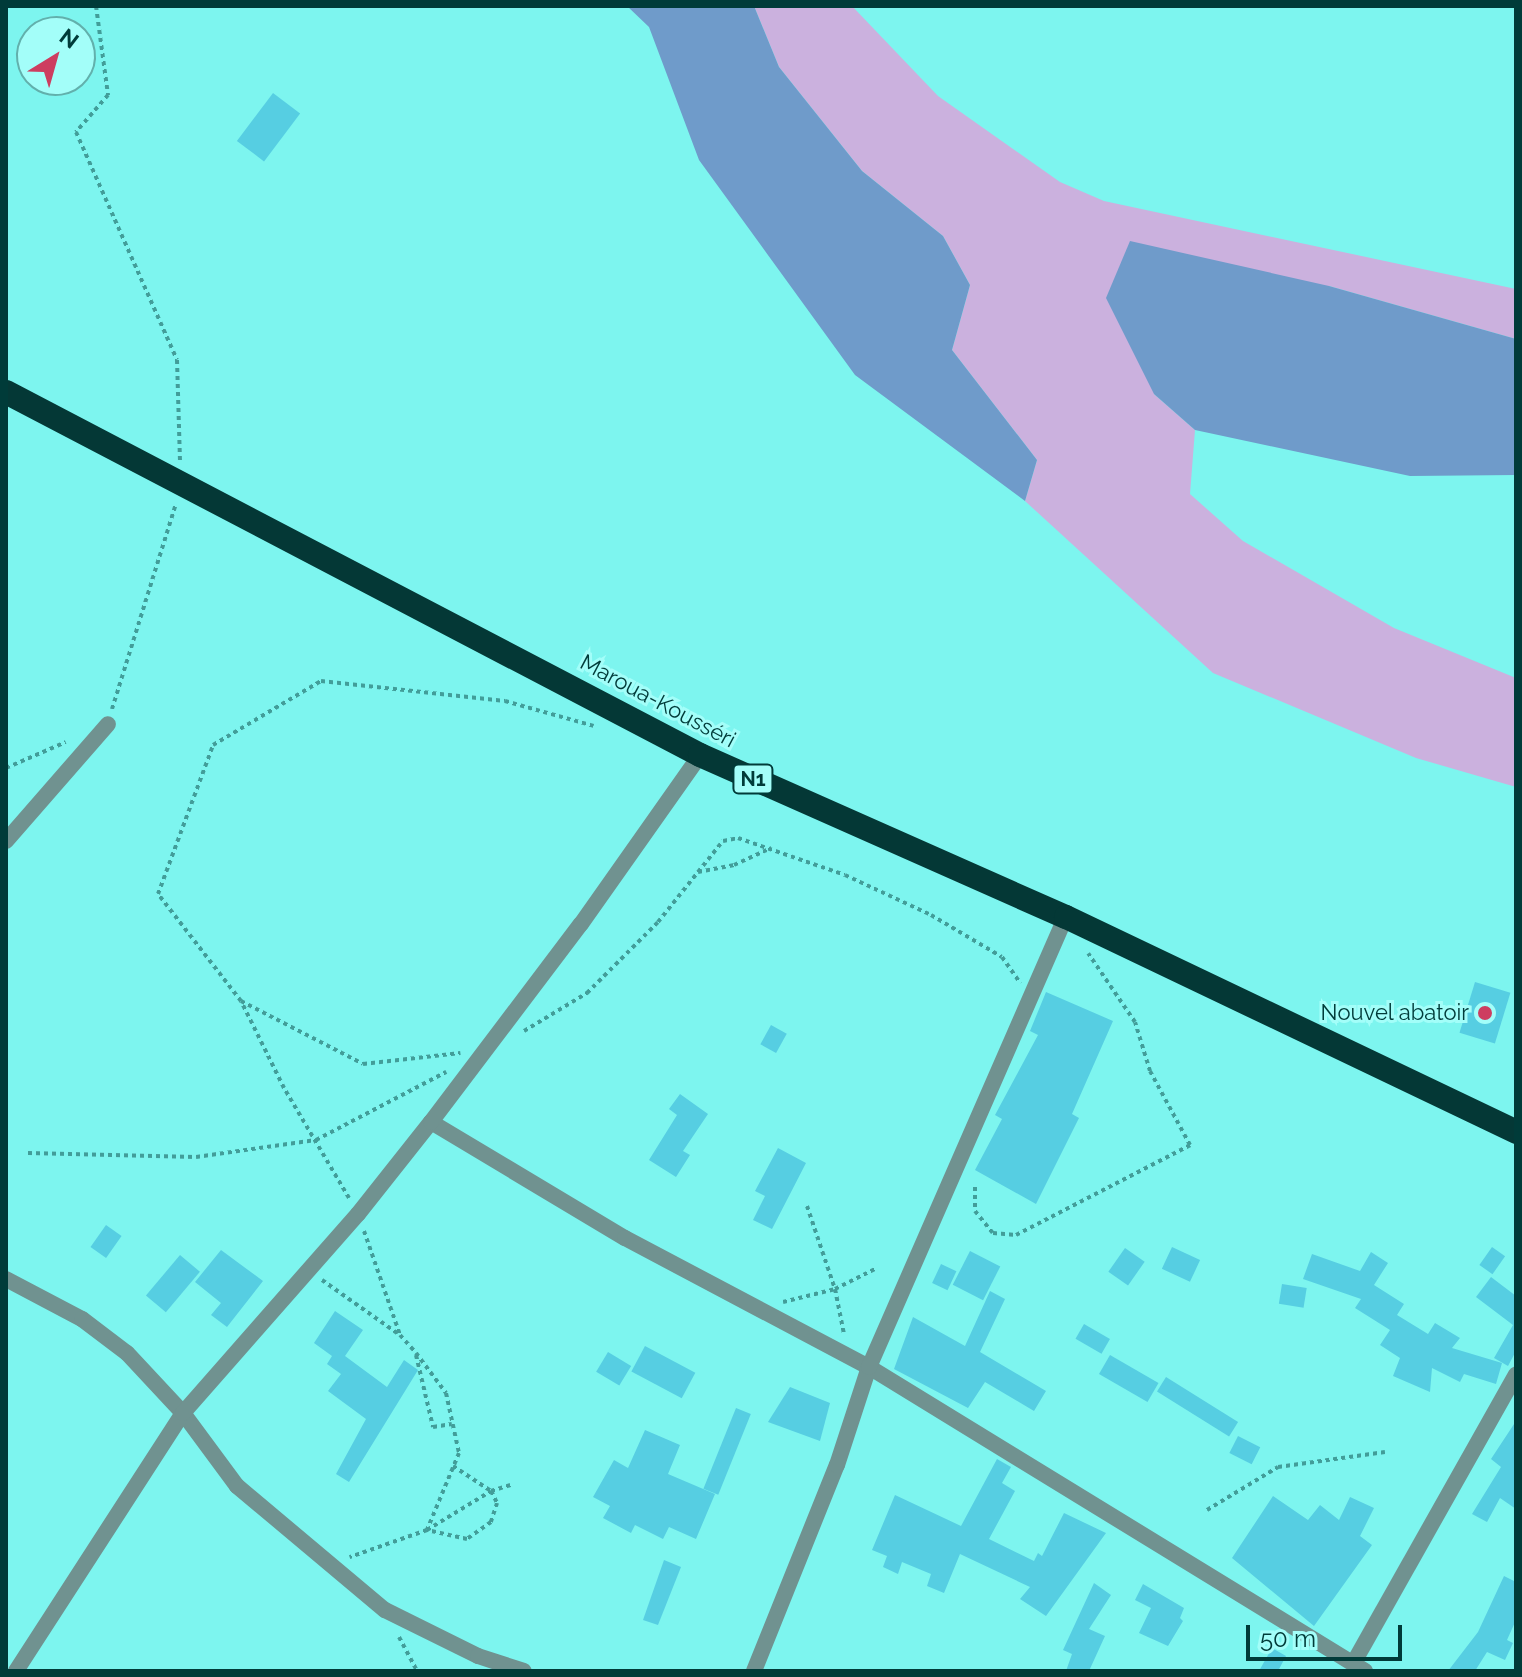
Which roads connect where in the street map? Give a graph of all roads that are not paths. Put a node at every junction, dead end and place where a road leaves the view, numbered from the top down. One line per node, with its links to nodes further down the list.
1 (6, 392): 3 (highway, Maroua-Kousséri / N1)
2 (108, 724): 4 (street)
3 (700, 755): 5 (highway, Maroua-Kousséri / N1); 6 (street)
4 (6, 841)
5 (1066, 917): 7 (highway, Maroua-Kousséri / N1); 9 (street)
6 (431, 1122): 9 (street); 11 (street)
7 (1516, 1132)
8 (6, 1279): 11 (street)
9 (869, 1367): 12 (street); 15 (street)
10 (1516, 1375): 12 (street)
11 (183, 1413): 13 (street); 14 (street)
12 (1360, 1667)
13 (16, 1671)
14 (524, 1671)
15 (754, 1671)

